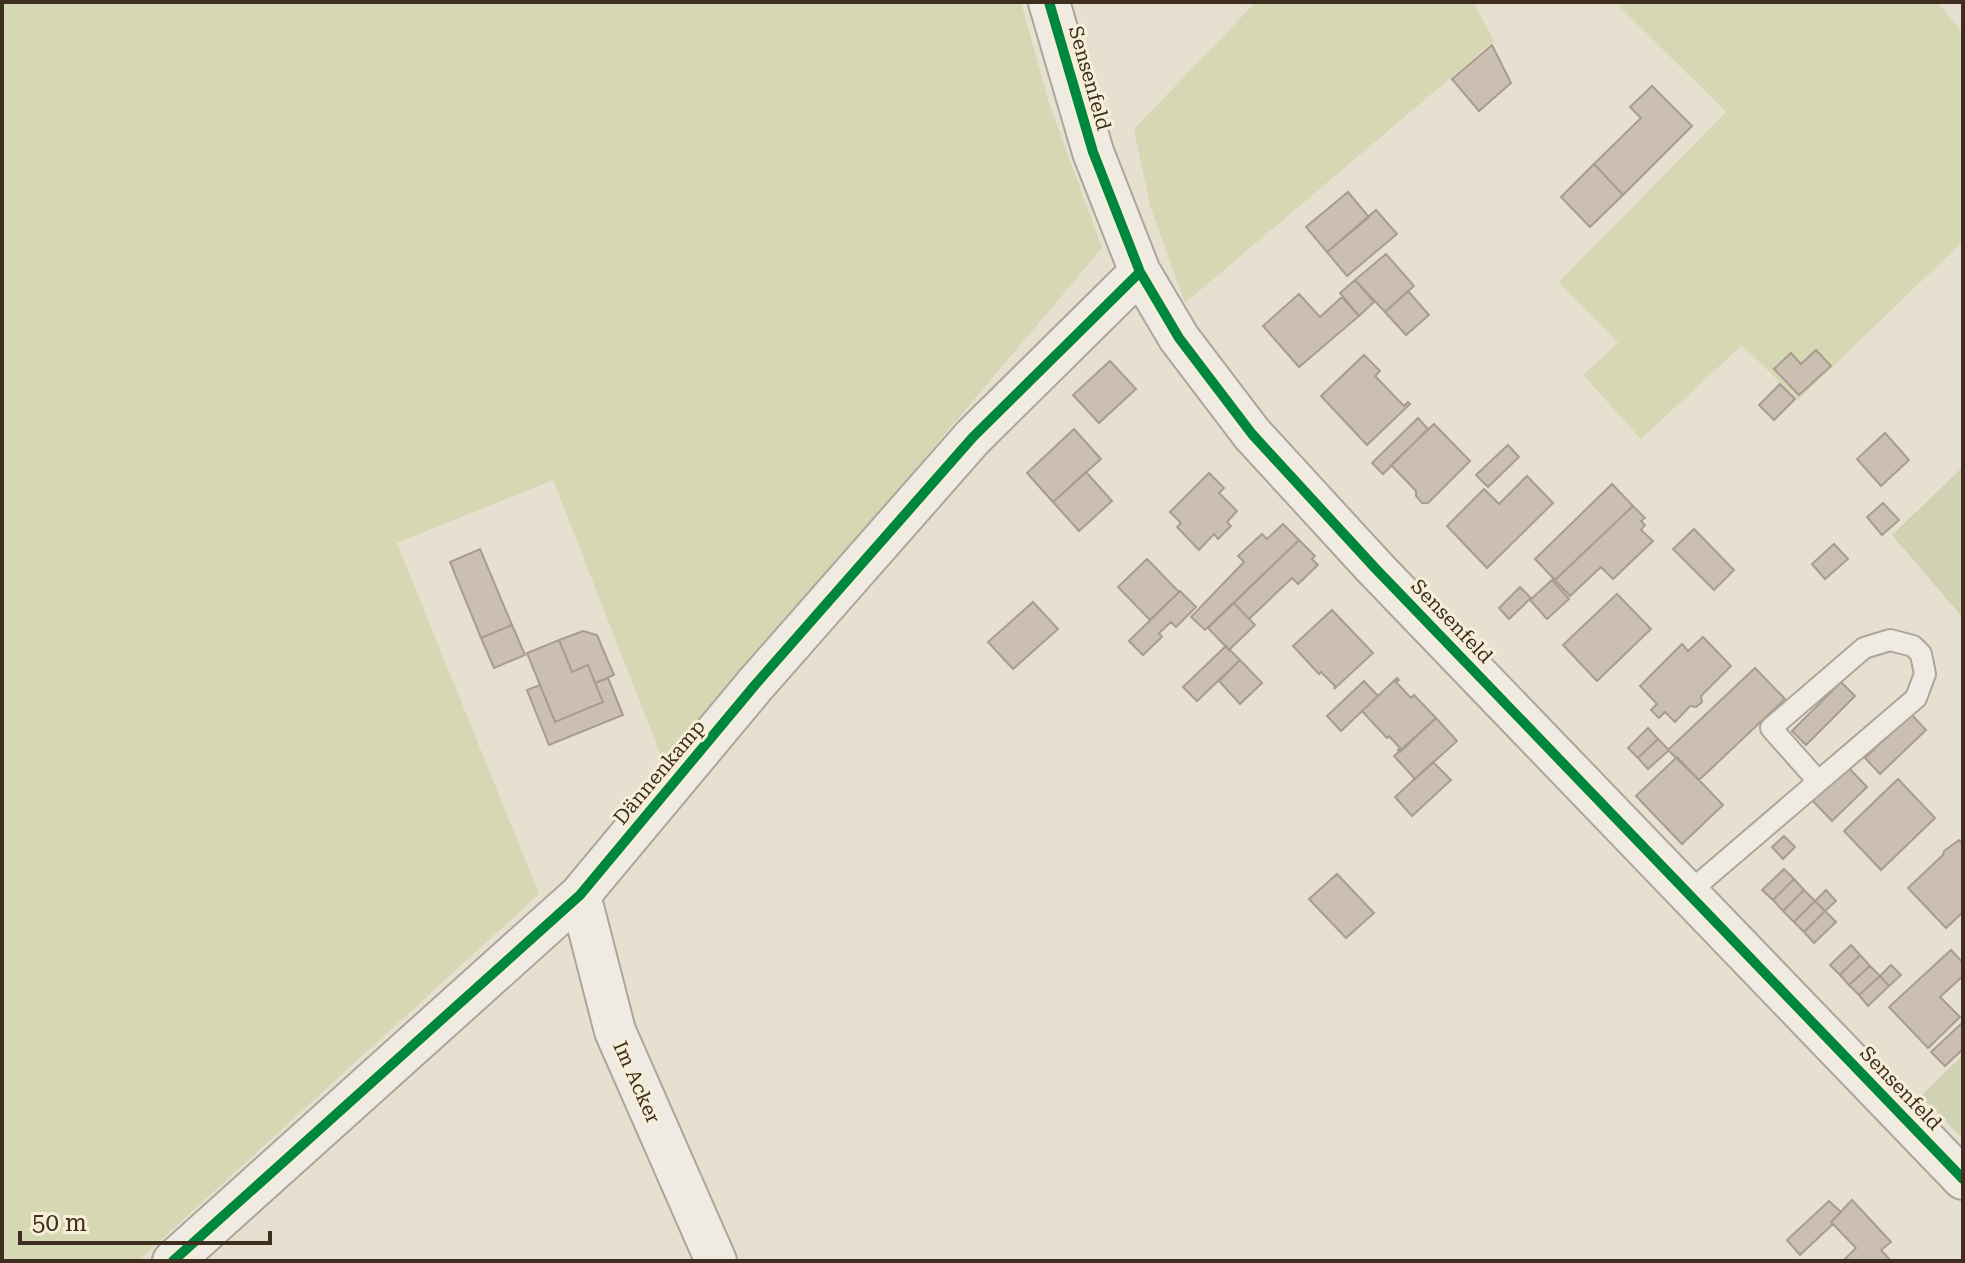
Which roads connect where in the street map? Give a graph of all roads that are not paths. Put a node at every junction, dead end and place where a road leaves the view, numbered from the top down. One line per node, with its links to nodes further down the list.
1 (1049, 2): 2 (street, Sensenfeld)
2 (1140, 272): 4 (street, Sensenfeld); 5 (street, Dännenkamp)
3 (1818, 781): 3 (lane); 4 (lane)
4 (1688, 893): 6 (street, Sensenfeld)
5 (580, 895): 7 (street, Dännenkamp); 8 (street, Im Acker)
6 (1960, 1169)
7 (173, 1261)
8 (716, 1261)

